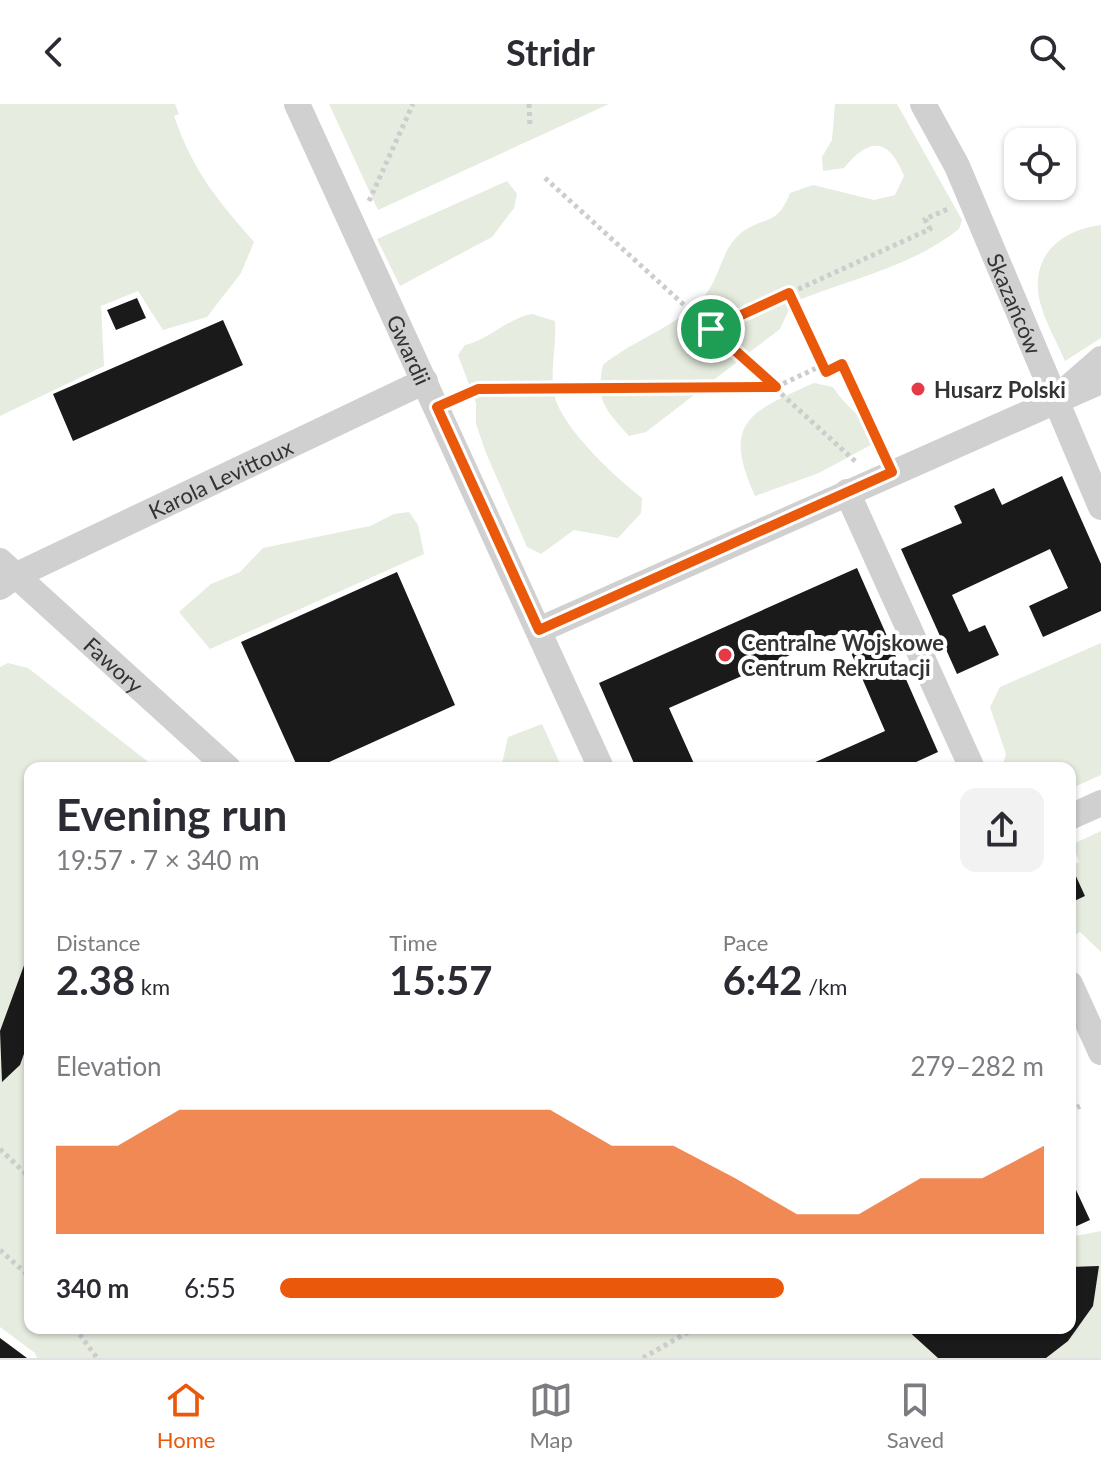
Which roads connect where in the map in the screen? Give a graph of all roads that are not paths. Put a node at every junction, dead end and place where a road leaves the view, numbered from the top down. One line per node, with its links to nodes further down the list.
1 (297, 104): 4 (lane, Gwardii)
2 (923, 104): 6 (lane, Skazańców)
3 (1101, 359): 6 (lane)
4 (425, 381): 9 (lane, Karola Levittoux); 10 (lane, Gwardii)
5 (1101, 381): 6 (lane)
6 (1055, 400): 7 (lane); 8 (lane, Skazańców)
7 (847, 492): 10 (lane); 13 (lane)
8 (1101, 507)
9 (6, 574): 11 (lane, Fawory)
10 (539, 630): 12 (lane, Gwardii)
11 (221, 762)
12 (598, 762)
13 (969, 762)
14 (1101, 803): 15 (lane)
15 (1076, 814)
16 (1076, 997): 17 (lane)
17 (1101, 1052)

